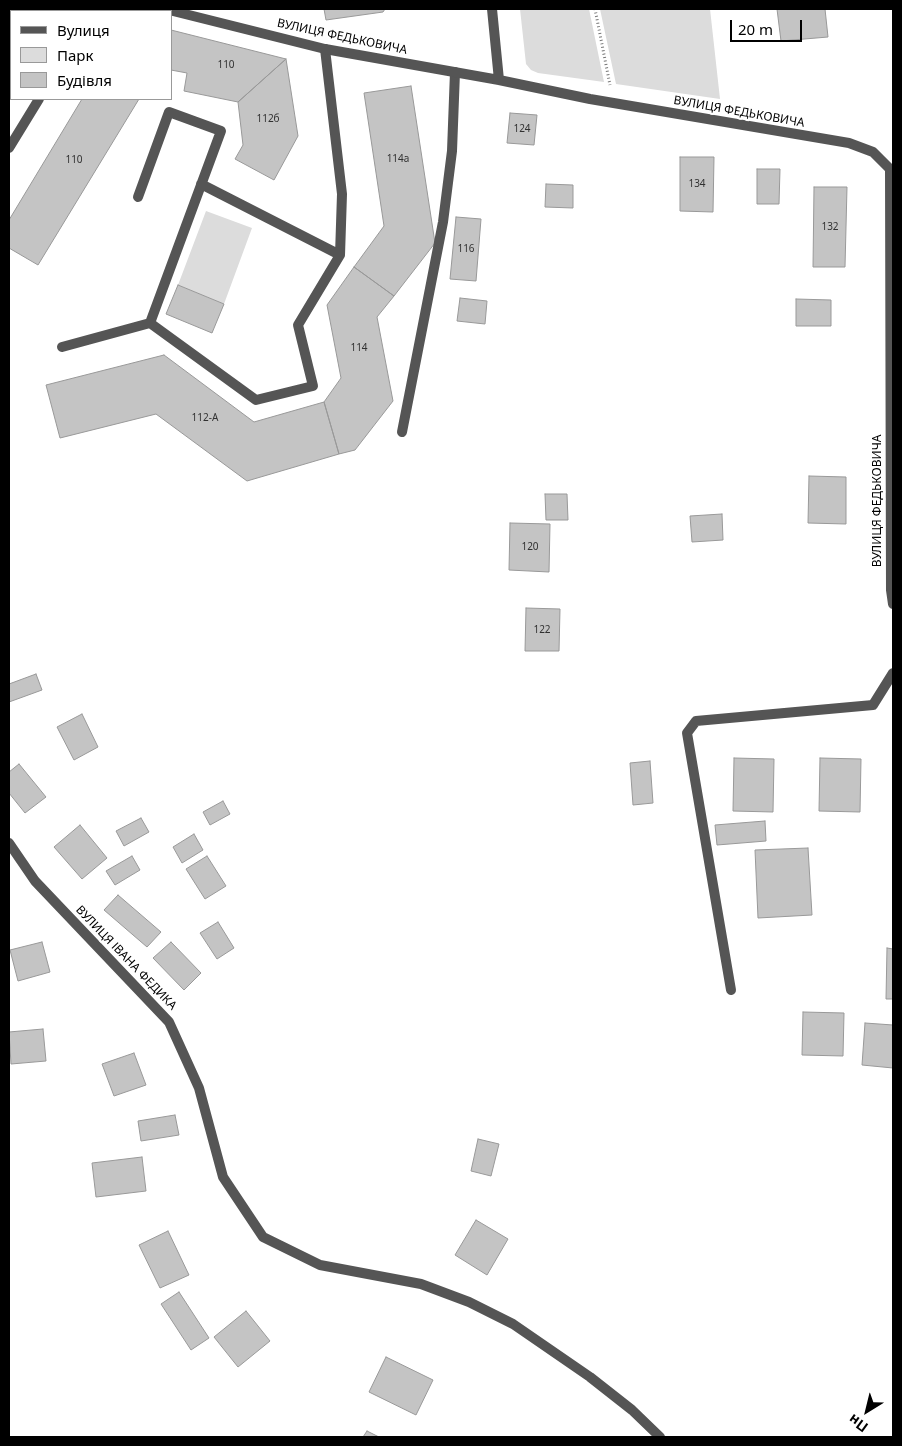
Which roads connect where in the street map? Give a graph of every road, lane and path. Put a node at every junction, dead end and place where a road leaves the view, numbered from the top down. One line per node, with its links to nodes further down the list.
1 (492, 9): 6 (street)
2 (594, 9): 8 (path)
3 (172, 11): 4 (street, ВУЛИЦЯ ФЕДЬКОВИЧА)
4 (325, 49): 5 (street, ВУЛИЦЯ ФЕДЬКОВИЧА); 13 (street)
5 (455, 72): 6 (street, ВУЛИЦЯ ФЕДЬКОВИЧА); 16 (street)
6 (499, 80): 8 (street, ВУЛИЦЯ ФЕДЬКОВИЧА)
7 (38, 100): 9 (street)
8 (613, 103): 10 (street, ВУЛИЦЯ ФЕДЬКОВИЧА)
9 (9, 148)
10 (892, 169): 17 (street, ВУЛИЦЯ ФЕДЬКОВИЧА)
11 (201, 184): 12 (street); 13 (street); 14 (street)
12 (138, 197)
13 (340, 255): 14 (street)
14 (150, 323): 15 (street)
15 (62, 347)
16 (402, 432)
17 (893, 604)
18 (893, 673): 20 (street)
19 (9, 843): 21 (street, ВУЛИЦЯ ІВАНА ФЕДИКА)
20 (731, 990)
21 (660, 1437)

